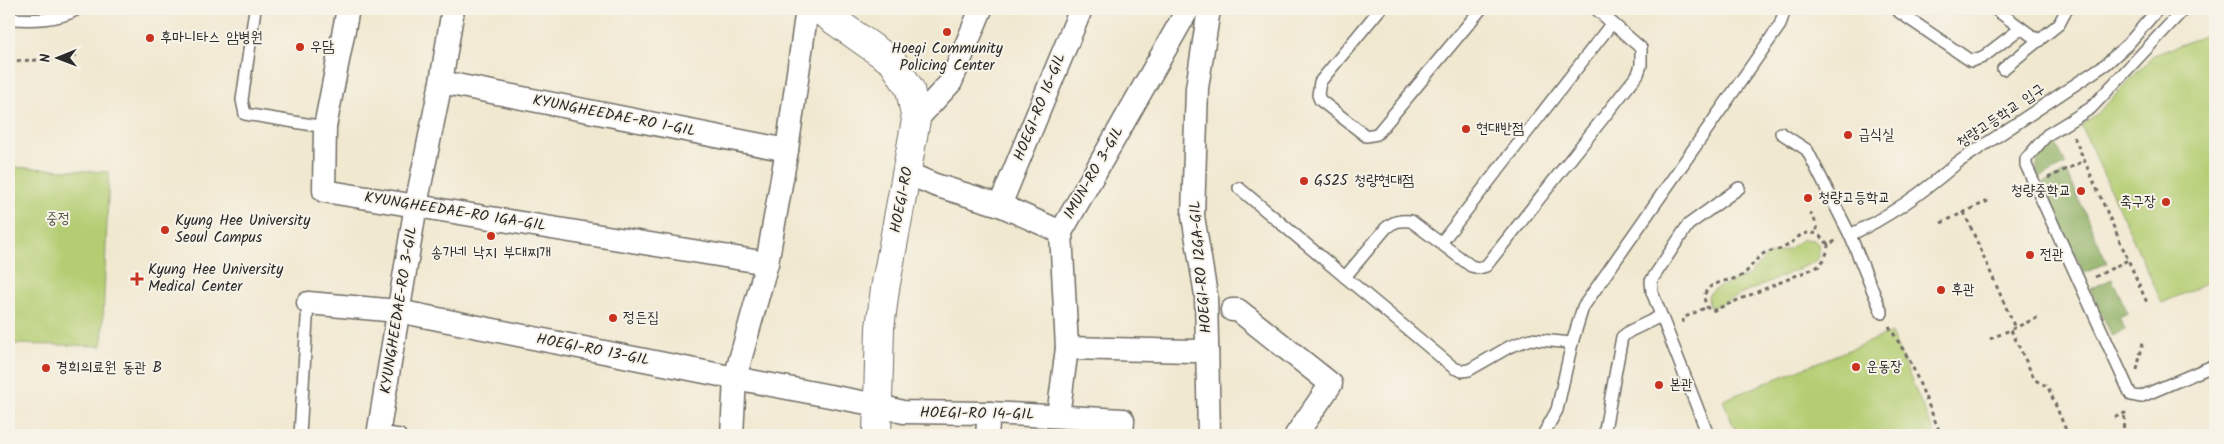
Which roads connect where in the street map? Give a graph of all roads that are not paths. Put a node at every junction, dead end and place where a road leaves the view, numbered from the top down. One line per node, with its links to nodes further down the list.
1 (78, 9): 20 (lane)
2 (255, 9): 27 (lane)
3 (348, 9): 27 (street, KYUNGHEEDAE-RO 1GA-GIL)
4 (453, 9): 25 (street, KYUNGHEEDAE-RO 3-GIL)
5 (807, 9): 29 (street)
6 (818, 9): 26 (main road, HOEGI-RO)
7 (981, 9): 26 (street)
8 (1081, 9): 34 (street, HOEGI-RO 16-GIL)
9 (1209, 9): 42 (street, HOEGI-RO 12GA-GIL)
10 (1380, 9): 11 (lane)
11 (1482, 9)
12 (1596, 9): 21 (lane)
13 (1785, 9): 45 (lane)
14 (1995, 9): 22 (lane)
15 (2068, 9): 23 (lane)
16 (2158, 9): 36 (lane, 청량고등학교 입구)
17 (2184, 9): 48 (lane)
18 (1183, 10): 35 (street, IMUN-RO 3-GIL)
19 (1899, 12): 22 (lane)
20 (9, 19)
21 (1612, 23): 37 (lane); 37 (lane)
22 (2021, 28): 23 (lane)
23 (2039, 41): 24 (lane)
24 (2002, 69)
25 (441, 82): 29 (street, KYUNGHEEDAE-RO 1-GIL); 33 (street, KYUNGHEEDAE-RO 3-GIL)
26 (916, 120): 30 (main road, HOEGI-RO)
27 (325, 127): 33 (street, KYUNGHEEDAE-RO 1GA-GIL)
28 (1781, 133): 36 (lane)
29 (788, 150): 38 (street)
30 (907, 173): 34 (street); 50 (main road, HOEGI-RO)
31 (1239, 188): 39 (lane)
32 (1739, 188): 44 (lane)
33 (416, 205): 38 (street, KYUNGHEEDAE-RO 1GA-GIL); 41 (street, KYUNGHEEDAE-RO 3-GIL)
34 (1000, 205): 35 (street)
35 (1061, 232): 46 (street, IMUN-RO 3-GIL)
36 (1850, 235): 43 (lane)
37 (1441, 244): 39 (lane)
38 (766, 263): 49 (street)
39 (1346, 277): 45 (lane)
40 (308, 303): 41 (street, HOEGI-RO 13-GIL); 54 (lane)
41 (398, 311): 49 (street, HOEGI-RO 13-GIL); 53 (street, KYUNGHEEDAE-RO 3-GIL)
42 (1217, 312): 47 (street, HOEGI-RO 12GA-GIL); 60 (street)
43 (1882, 313)
44 (1661, 316): 62 (lane); 63 (lane)
45 (1572, 343): 61 (lane)
46 (1067, 348): 47 (street); 52 (street, IMUN-RO 3-GIL)
47 (1207, 350): 59 (street, HOEGI-RO 12GA-GIL)
48 (2215, 365)
49 (735, 378): 50 (street, HOEGI-RO 13-GIL); 55 (street)
50 (877, 405): 51 (street, HOEGI-RO 14-GIL); 56 (main road, HOEGI-RO)
51 (989, 413): 52 (street, HOEGI-RO 14-GIL); 57 (street)
52 (1058, 416): 58 (street, HOEGI-RO 14-GIL)
53 (386, 434)
54 (300, 435)
55 (732, 435)
56 (877, 435)
57 (987, 435)
58 (1122, 435)
59 (1209, 435)
60 (1296, 435)
61 (1543, 435)
62 (1604, 435)
63 (1708, 435)

